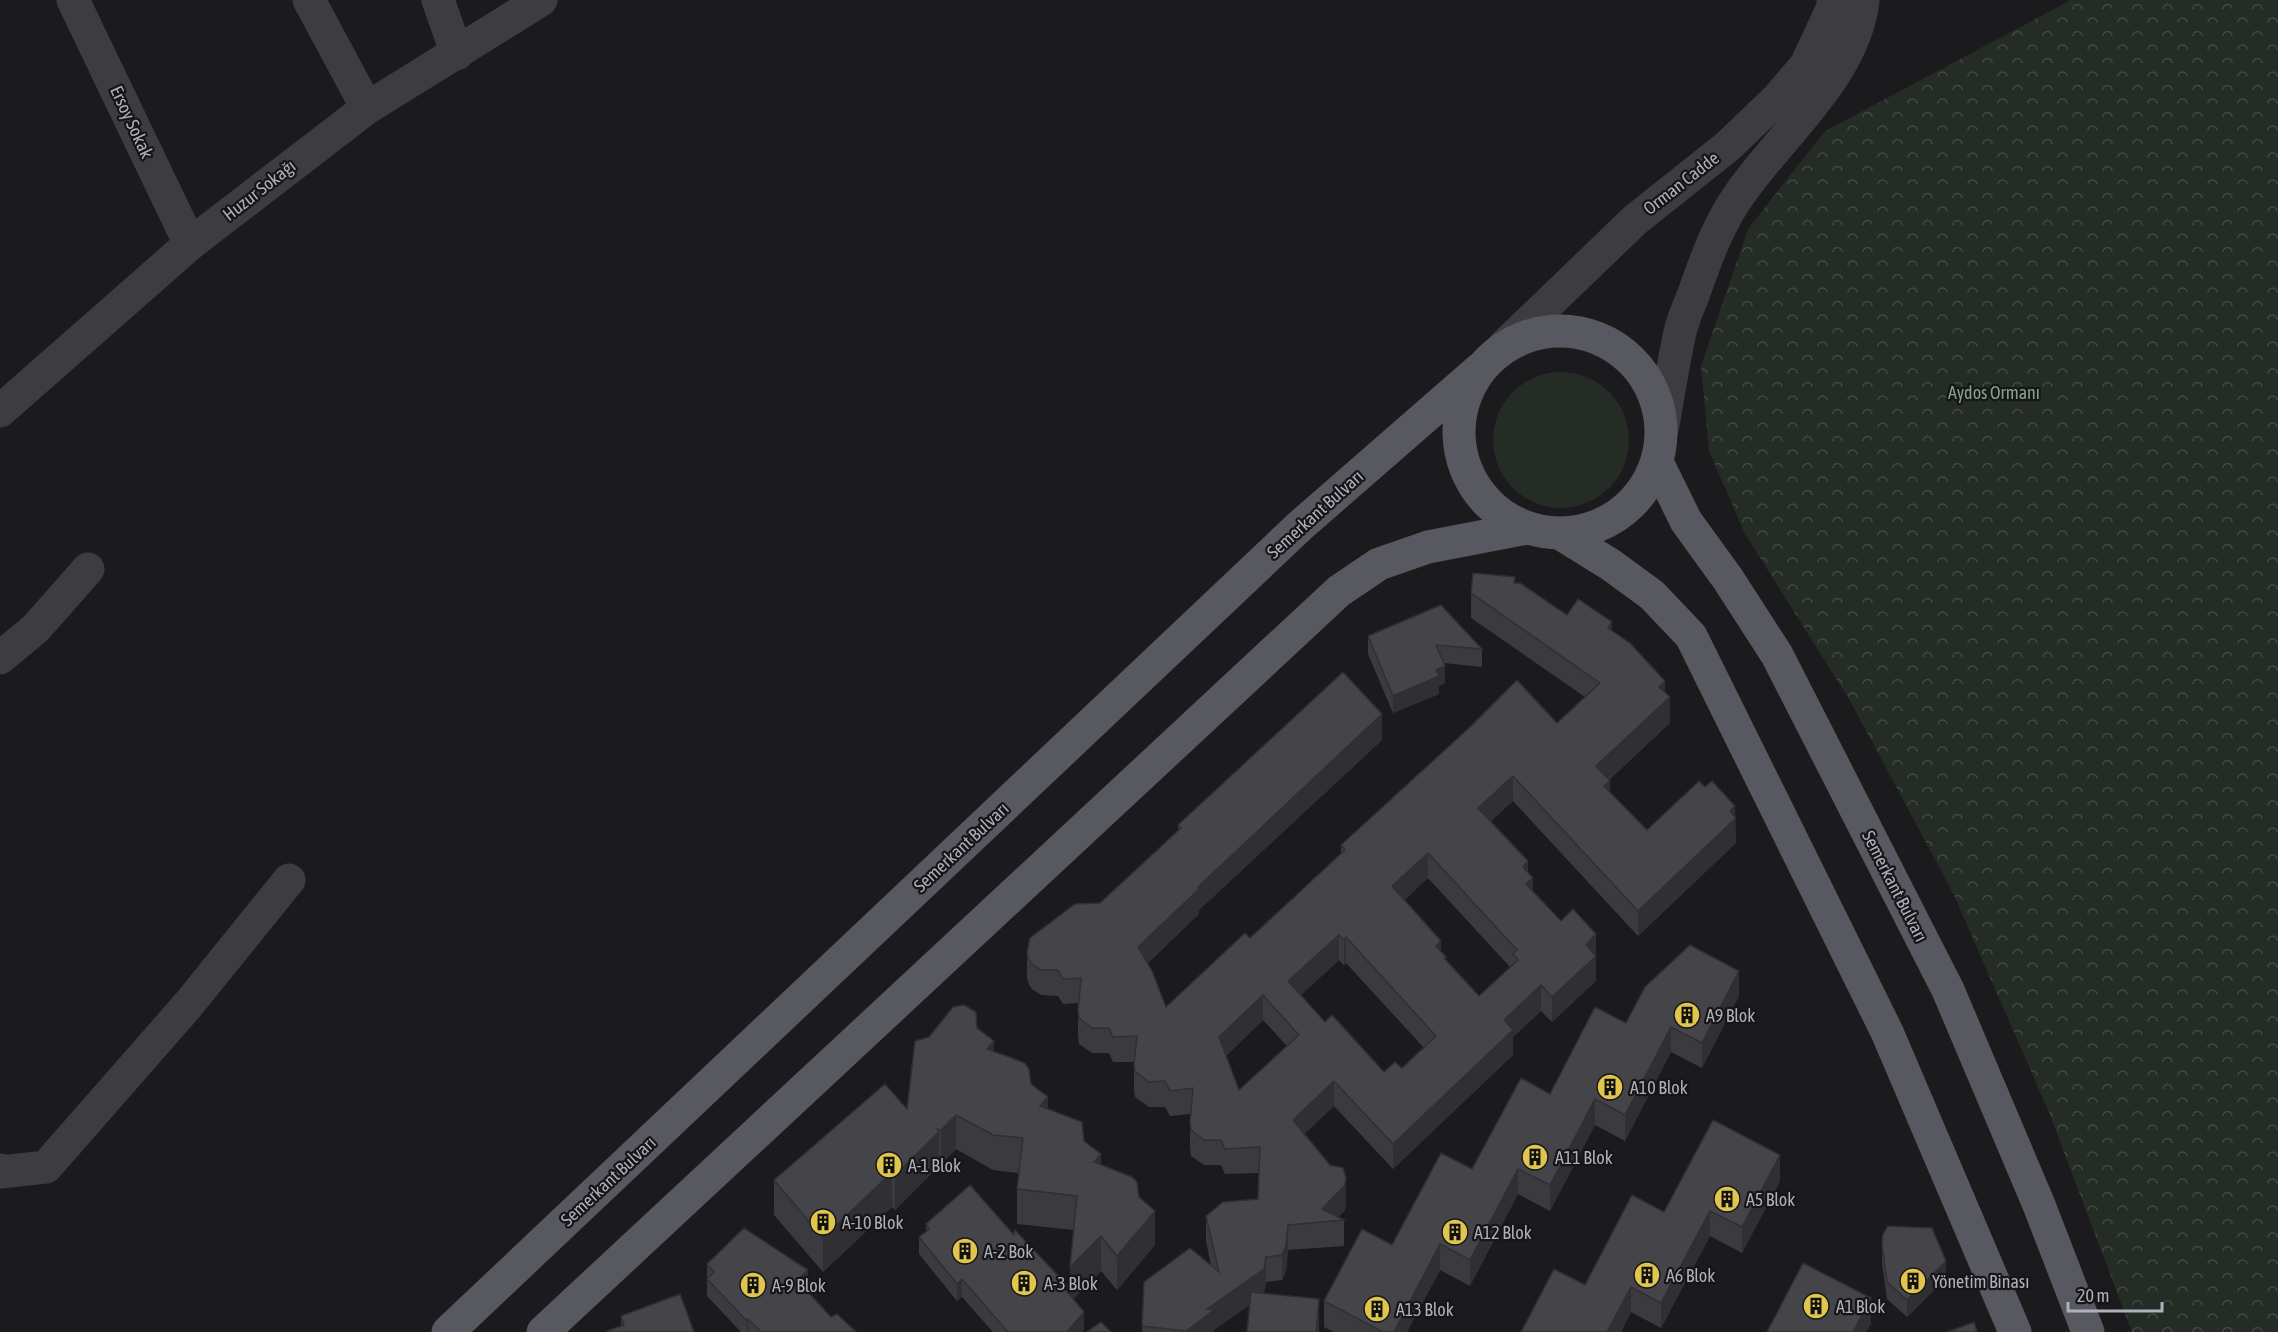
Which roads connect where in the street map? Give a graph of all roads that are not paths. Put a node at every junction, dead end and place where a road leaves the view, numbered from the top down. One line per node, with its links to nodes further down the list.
1 (73, 0): 9 (street, Ersoy Sokak)
2 (309, 0): 8 (street)
3 (438, 0): 7 (street)
4 (541, 0): 7 (street, Huzur Sokağı)
5 (1833, 0): 10 (street, Orman Cadde)
6 (1863, 0): 12 (street)
7 (457, 54): 8 (street, Huzur Sokağı)
8 (367, 108): 9 (street, Huzur Sokağı)
9 (190, 244): 11 (street, Huzur Sokağı)
10 (1492, 358): 12 (main road); 14 (main road); 20 (main road, Semerkant Bulvarı)
11 (0, 411)
12 (1662, 430): 13 (main road)
13 (1658, 462): 15 (main road); 23 (main road, Semerkant Bulvarı)
14 (1527, 528): 15 (main road); 21 (main road)
15 (1561, 534): 22 (main road)
16 (87, 569): 17 (street)
17 (0, 658)
18 (289, 880): 19 (street)
19 (0, 1170)
20 (448, 1332)
21 (543, 1332)
22 (2015, 1332)
23 (2088, 1332)

